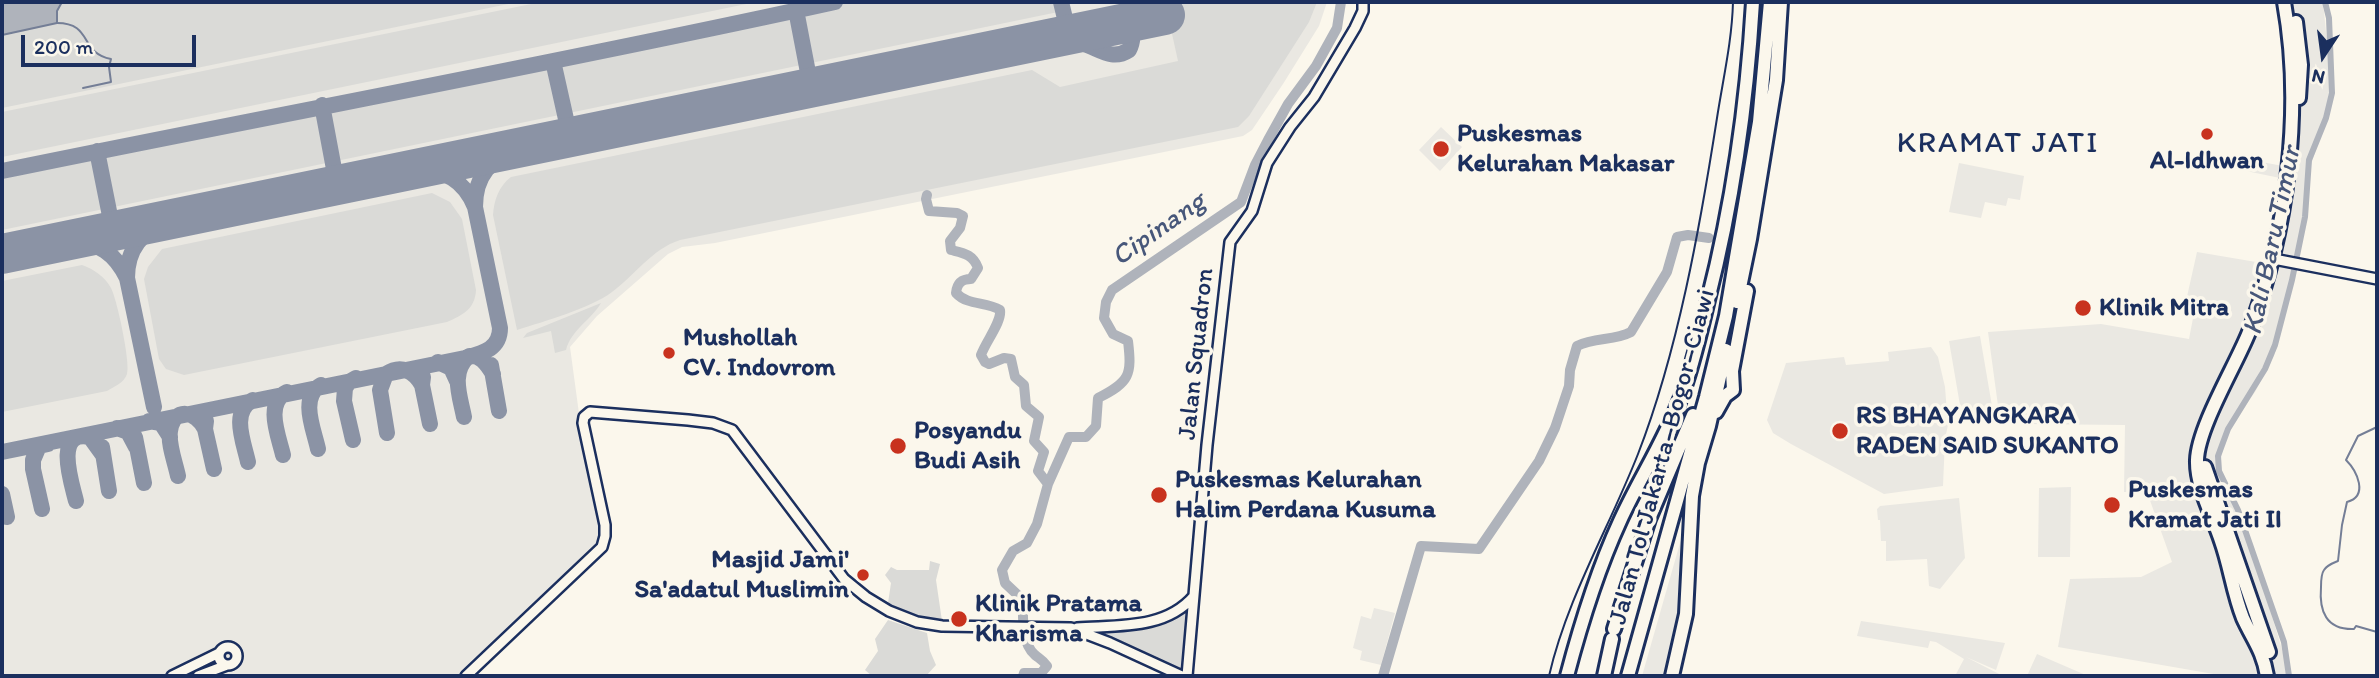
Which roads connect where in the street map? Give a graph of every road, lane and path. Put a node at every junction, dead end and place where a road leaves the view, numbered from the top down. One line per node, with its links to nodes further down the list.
1 (1363, 2): 10 (street, Jalan Squadron)
2 (1753, 2): 18 (highway, Jalan Tol Jakarta–Bogor–Ciawi)
3 (1770, 2): 7 (highway, Jalan Tol Jakarta–Bogor–Ciawi)
4 (1781, 2): 21 (highway)
5 (2284, 2): 22 (highway)
6 (2292, 2): 8 (highway)
7 (1738, 249): 19 (highway, Jalan Tol Jakarta–Bogor–Ciawi); 20 (highway, Jalan Tol Jakarta–Bogor–Ciawi)
8 (2278, 260): 9 (street); 23 (highway)
9 (2377, 279)
10 (1195, 596): 11 (street); 17 (street, Jalan Squadron)
11 (1071, 628): 16 (street); 17 (street)
12 (219, 653): 13 (street); 13 (street); 14 (street)
13 (227, 665): 15 (street)
14 (172, 676)
15 (198, 676)
16 (466, 676)
17 (1184, 676)
18 (1567, 676)
19 (1604, 676)
20 (1628, 676)
21 (1672, 676)
22 (2267, 676)
23 (2274, 676)

